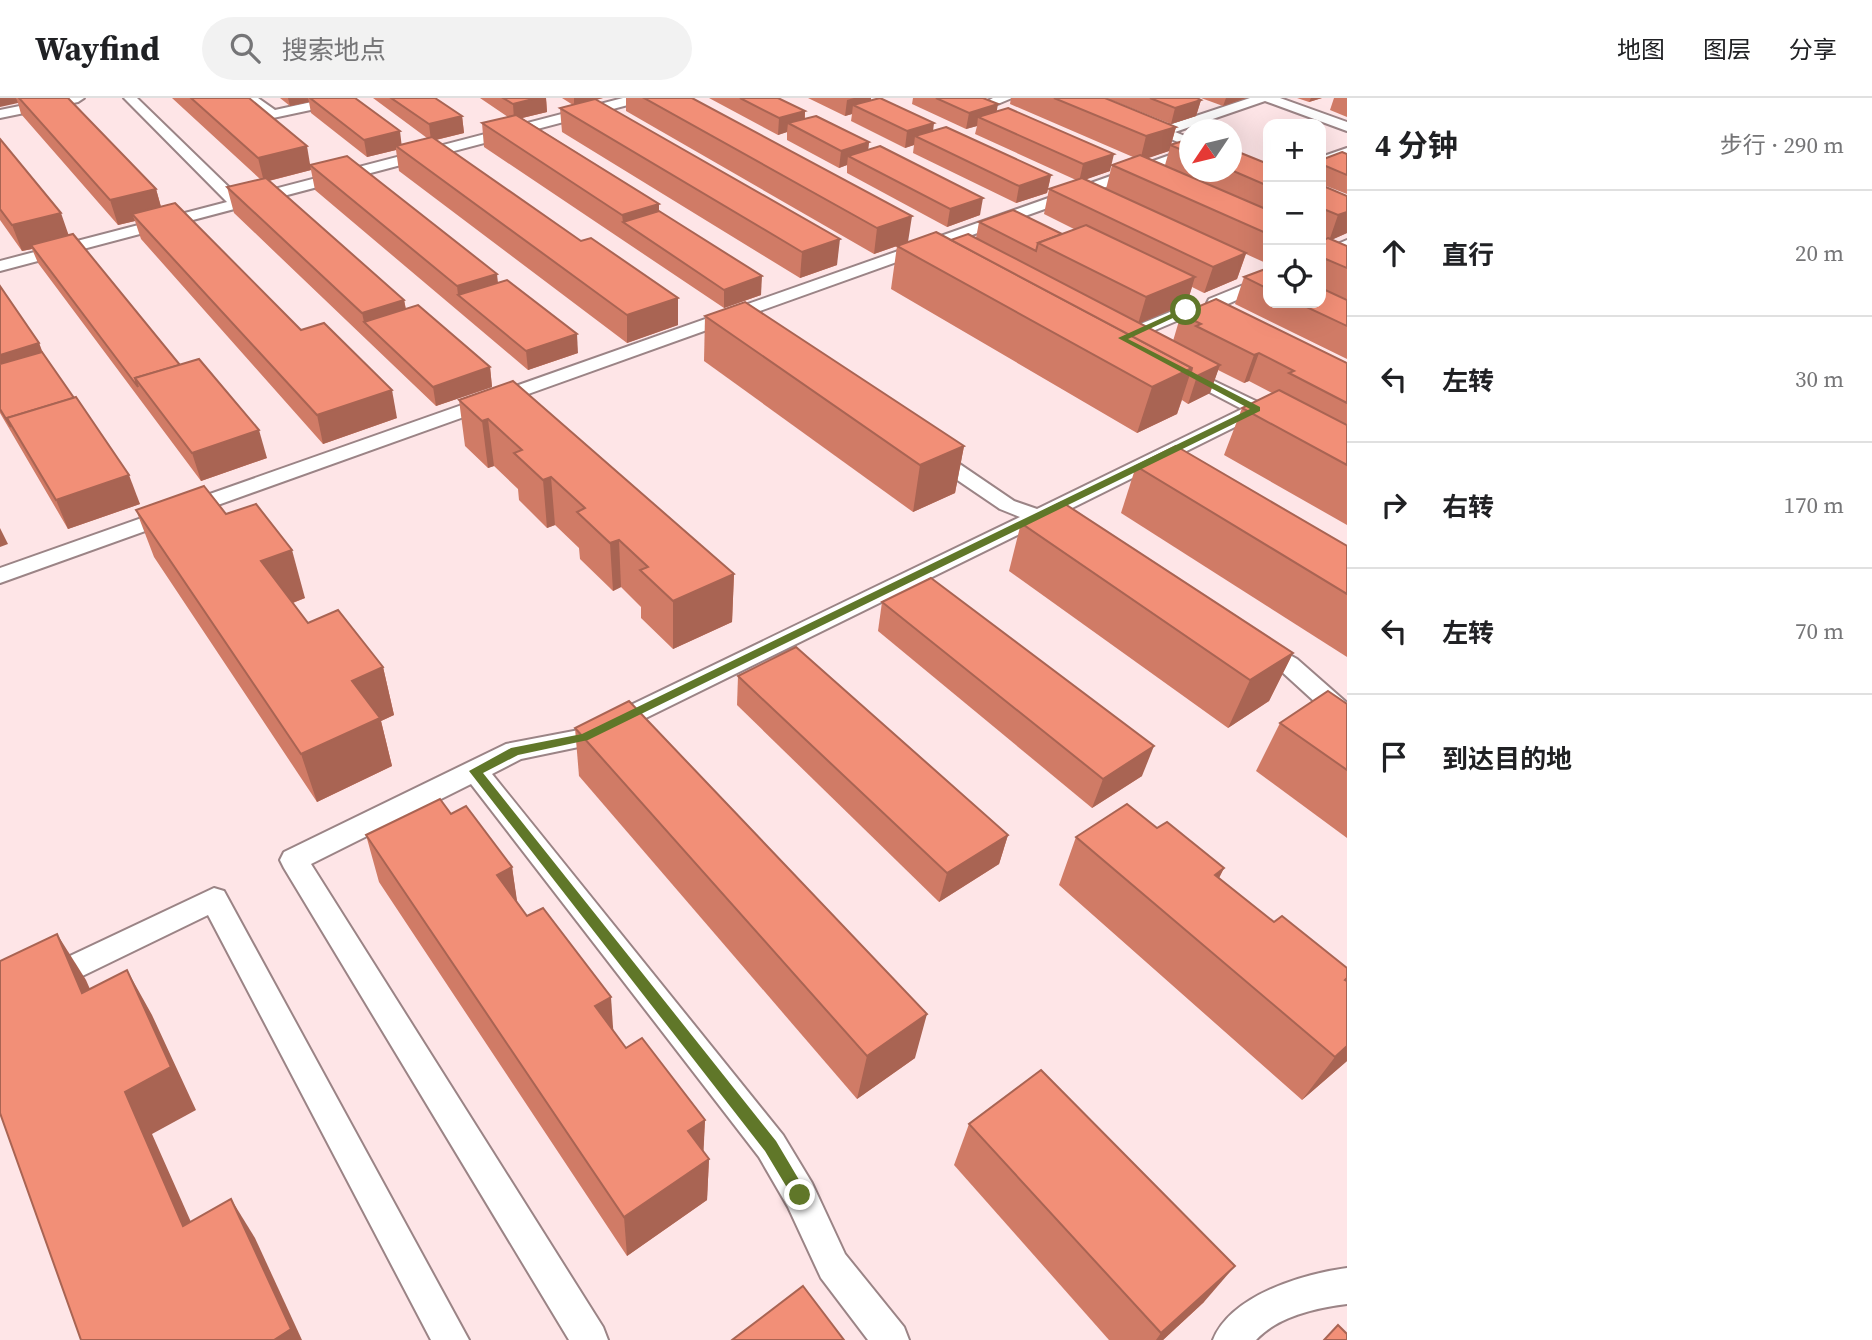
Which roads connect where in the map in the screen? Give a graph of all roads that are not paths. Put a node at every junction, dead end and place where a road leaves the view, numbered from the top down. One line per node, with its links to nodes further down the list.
1 (78, 98): 12 (lane)
2 (130, 98): 19 (lane)
3 (250, 98): 4 (lane)
4 (348, 98)
5 (638, 98): 19 (lane)
6 (1006, 98): 10 (lane)
7 (1078, 98): 14 (lane)
8 (1266, 98): 11 (lane); 14 (lane)
9 (1329, 102): 11 (lane)
10 (988, 104)
11 (1304, 111): 13 (lane)
12 (0, 114)
13 (1347, 127)
14 (1162, 132): 15 (lane)
15 (1179, 139)
16 (1347, 152): 18 (lane)
17 (1179, 156): 35 (lane)
18 (1326, 160)
19 (237, 203): 22 (lane)
20 (1347, 245): 21 (lane)
21 (1326, 255)
22 (0, 266)
23 (1263, 281): 24 (lane)
24 (1215, 303)
25 (1186, 310): 26 (lane)
26 (1147, 351)
27 (1171, 364): 28 (lane)
28 (1257, 409): 29 (lane); 31 (lane)
29 (1279, 421)
30 (917, 445): 33 (lane)
31 (1173, 451): 32 (lane); 33 (lane)
32 (1196, 465)
33 (1036, 518): 34 (lane); 38 (lane)
34 (1074, 524)
35 (0, 576)
36 (1243, 634): 37 (lane)
37 (1347, 717)
38 (475, 771): 42 (lane); 43 (lane)
39 (0, 1003): 41 (lane)
40 (1347, 1286): 44 (lane)
41 (451, 1340)
42 (590, 1340)
43 (891, 1340)
44 (1231, 1340)

